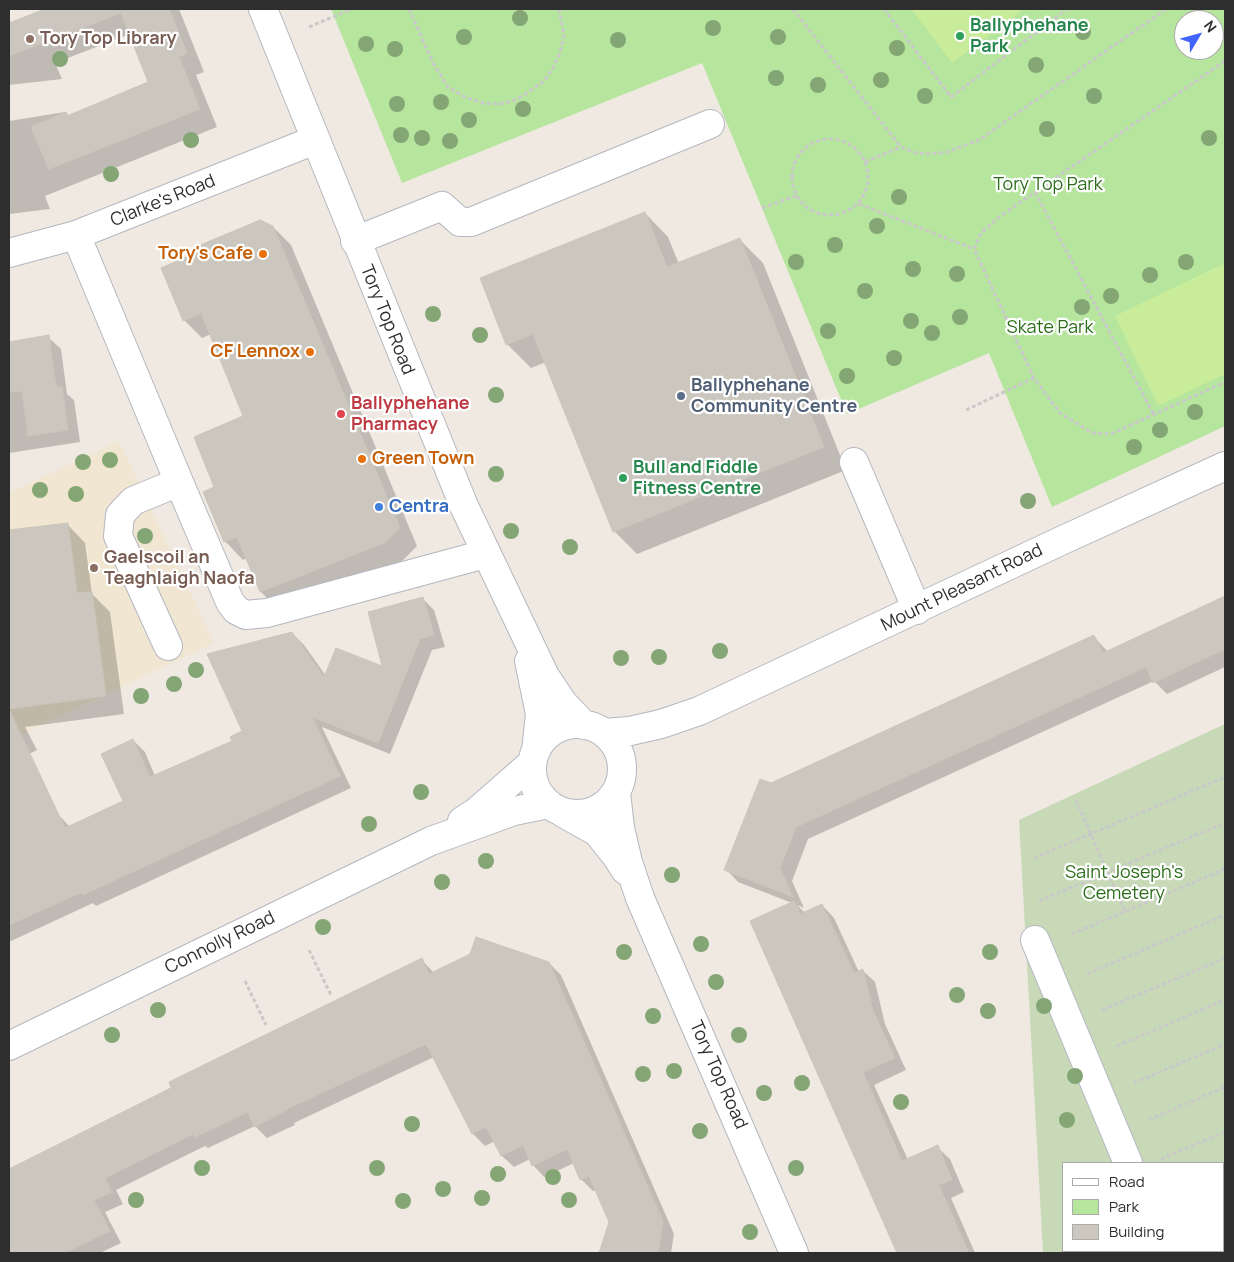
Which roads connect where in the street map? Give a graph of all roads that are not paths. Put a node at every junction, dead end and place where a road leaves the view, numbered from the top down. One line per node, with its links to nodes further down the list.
1 (263, 9): 3 (street, Tory Top Road)
2 (710, 124): 5 (street)
3 (315, 140): 4 (street, Clarke's Road); 5 (street, Tory Top Road)
4 (76, 235): 6 (street, Clarke's Road); 9 (street)
5 (355, 241): 10 (street, Tory Top Road)
6 (9, 253)
7 (854, 462): 11 (street)
8 (1225, 466): 11 (street, Mount Pleasant Road)
9 (179, 482): 10 (street); 13 (street)
10 (485, 554): 12 (street, Tory Top Road)
11 (917, 610): 14 (street, Mount Pleasant Road)
12 (521, 628): 15 (street, Tory Top Road); 16 (street, Tory Top Road)
13 (168, 646)
14 (699, 712): 15 (street); 17 (street)
15 (594, 729): 16 (street); 17 (street)
16 (534, 757): 18 (street); 19 (street, Connolly Road)
17 (619, 781): 18 (street); 20 (street, Tory Top Road)
18 (556, 808): 19 (street, Connolly Road); 20 (street, Tory Top Road)
19 (431, 841): 22 (street, Connolly Road)
20 (640, 898): 24 (street, Tory Top Road)
21 (1036, 944): 23 (street)
22 (9, 1046)
23 (1128, 1162)
24 (794, 1253)

